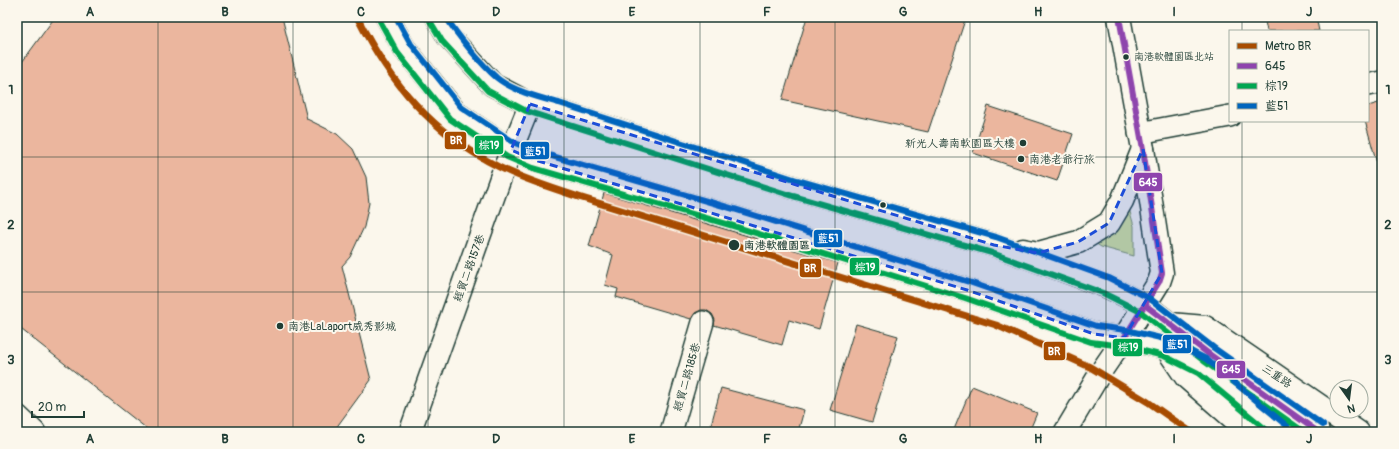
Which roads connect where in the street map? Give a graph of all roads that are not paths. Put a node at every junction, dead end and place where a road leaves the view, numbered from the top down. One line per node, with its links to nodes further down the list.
1 (387, 17): 9 (main road)
2 (438, 17): 6 (main road)
3 (1119, 17): 8 (main road)
4 (1382, 82): 5 (street)
5 (1369, 85)
6 (530, 104): 9 (street, 經貿二路157巷); 10 (main road)
7 (1229, 116): 8 (street)
8 (1141, 141): 10 (main road); 11 (main road)
9 (511, 150): 14 (main road); 18 (street, 經貿二路157巷)
10 (994, 245): 11 (main road)
11 (1145, 305): 13 (main road); 14 (main road)
12 (703, 322): 19 (street, 經貿二路185巷)
13 (1170, 324): 23 (main road); 24 (main road, 三重路)
14 (1124, 338): 15 (main road); 20 (street)
15 (1167, 348): 21 (main road); 22 (main road)
16 (17, 416): 17 (main road)
17 (34, 432)
18 (410, 432)
19 (671, 432)
20 (1065, 432)
21 (1249, 432)
22 (1282, 432)
23 (1318, 432)
24 (1358, 432)

